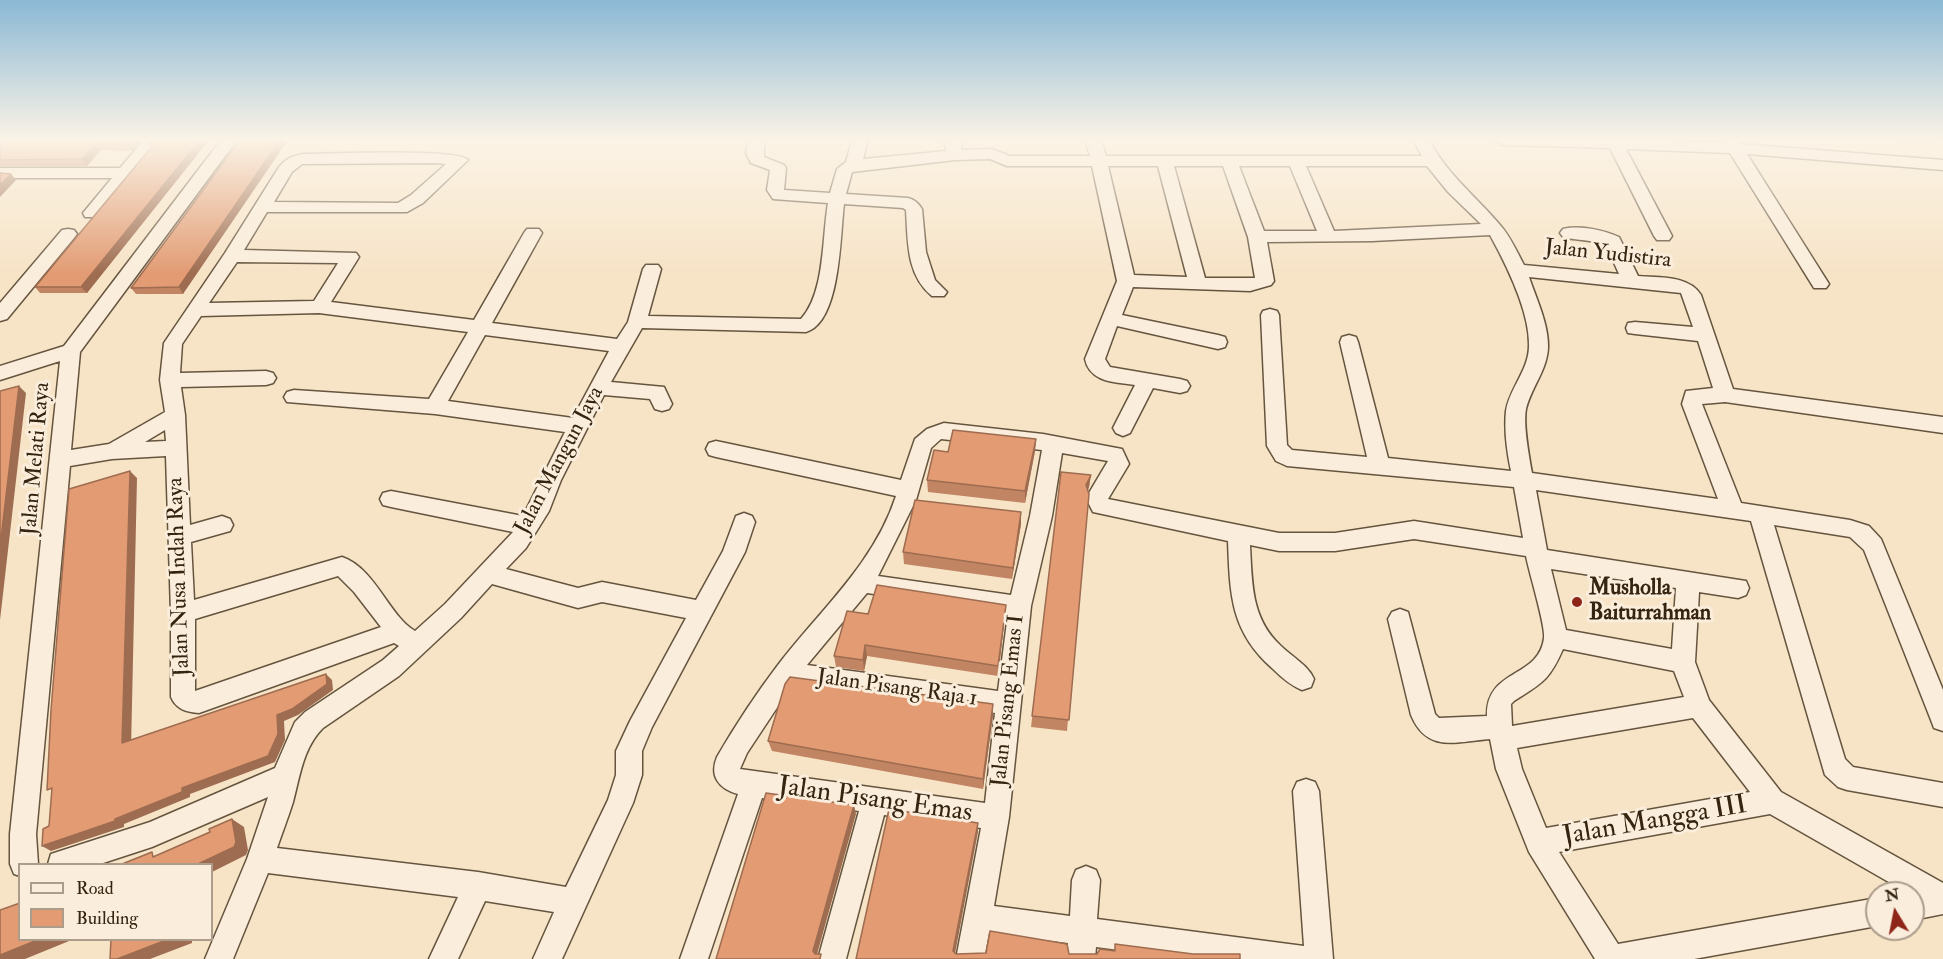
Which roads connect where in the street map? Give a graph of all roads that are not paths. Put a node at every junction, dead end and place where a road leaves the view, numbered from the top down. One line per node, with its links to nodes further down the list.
1 (115, 185): 16 (street)
2 (195, 185): 45 (street)
3 (276, 185): 15 (street, Jalan Nusa Indah Raya)
4 (434, 185): 15 (street, Jalan Nusa Indah Raya)
5 (776, 185): 14 (street)
6 (840, 185): 14 (street)
7 (1105, 185): 27 (street)
8 (1172, 185): 29 (street)
9 (1238, 185): 22 (street)
10 (1306, 185): 23 (street)
11 (1451, 185): 17 (street)
12 (1637, 185): 21 (street)
13 (1758, 185): 30 (street)
14 (836, 197): 31 (street); 38 (street)
15 (261, 207): 24 (street, Jalan Nusa Indah Raya)
16 (91, 213)
17 (1495, 229): 23 (street); 26 (street)
18 (533, 233): 40 (street)
19 (1569, 233): 28 (street)
20 (68, 234): 32 (street)
21 (1663, 236)
22 (1257, 237): 23 (street); 29 (street)
23 (1328, 237)
24 (232, 256): 33 (street); 34 (street, Jalan Nusa Indah Raya)
25 (652, 269): 38 (street, Jalan Mangun Jaya)
26 (1518, 270): 28 (street, Jalan Yudistira); 66 (street)
27 (1126, 281): 29 (street); 37 (street)
28 (1632, 282): 41 (street, Jalan Yudistira)
29 (1198, 284)
30 (1820, 284)
31 (938, 292)
32 (9, 293): 35 (street)
33 (319, 307): 34 (street); 40 (street)
34 (195, 310): 48 (street, Jalan Nusa Indah Raya)
35 (0, 315)
36 (1270, 315): 65 (street)
37 (1112, 320): 42 (street); 49 (street)
38 (638, 322): 44 (street, Jalan Mangun Jaya)
39 (1635, 328): 41 (street)
40 (481, 329): 44 (street); 55 (street)
41 (1705, 335): 52 (street, Jalan Yudistira)
42 (1218, 342)
43 (1349, 342): 65 (street)
44 (624, 346): 51 (street, Jalan Mangun Jaya)
45 (71, 351): 46 (street); 64 (street, Jalan Melati Raya)
46 (4, 369)
47 (266, 378): 48 (street)
48 (170, 380): 56 (street, Jalan Nusa Indah Raya)
49 (1147, 380): 50 (street); 59 (street)
50 (1180, 386)
51 (600, 388): 54 (street); 58 (street, Jalan Mangun Jaya)
52 (1725, 395): 57 (street); 69 (street)
53 (294, 397): 55 (street)
54 (662, 404)
55 (435, 407): 58 (street)
56 (174, 409): 61 (street, Jalan Nusa Indah Raya); 63 (street)
57 (1943, 425)
58 (580, 426): 73 (street, Jalan Mangun Jaya)
59 (1123, 428)
60 (1053, 444): 67 (street); 74 (street); 81 (street, Jalan Pisang Emas I)
61 (176, 448): 63 (street); 75 (street, Jalan Nusa Indah Raya)
62 (716, 449): 67 (street)
63 (112, 451): 64 (street)
64 (60, 460): 103 (street, Jalan Melati Raya)
65 (1379, 465): 66 (street)
66 (1524, 481): 69 (street); 76 (street)
67 (914, 497): 79 (street)
68 (391, 499): 73 (street)
69 (1733, 510): 70 (street)
70 (1760, 515): 92 (street); 97 (street)
71 (744, 522): 82 (street)
72 (222, 525): 75 (street)
73 (528, 526): 77 (street, Jalan Mangun Jaya)
74 (1239, 534): 76 (street); 89 (street)
75 (179, 537): 83 (street, Jalan Nusa Indah Raya)
76 (1536, 553): 78 (street); 86 (street)
77 (489, 574): 82 (street); 85 (street, Jalan Mangun Jaya)
78 (1688, 580): 80 (street); 87 (street)
79 (862, 583): 81 (street); 88 (street)
80 (1738, 588)
81 (1020, 606): 90 (street, Jalan Pisang Emas I)
82 (702, 611): 108 (street)
83 (183, 613): 85 (street); 85 (street, Jalan Nusa Indah Raya)
84 (1400, 619): 93 (street)
85 (406, 638): 94 (street, Jalan Mangun Jaya)
86 (1556, 638): 87 (street); 93 (street)
87 (1683, 662): 91 (street)
88 (786, 673): 90 (street, Jalan Pisang Raja 1); 95 (street, Jalan Pisang Emas)
89 (1302, 679)
90 (1009, 704): 100 (street, Jalan Pisang Emas I)
91 (1699, 706): 93 (street); 99 (street)
92 (1943, 720)
93 (1501, 733): 101 (street)
94 (284, 777): 102 (street, Jalan Mangun Jaya); 104 (street)
95 (754, 785): 98 (street, Jalan Pisang Emas); 116 (street)
96 (1306, 792): 121 (street)
97 (1943, 795)
98 (875, 801): 100 (street, Jalan Pisang Emas); 117 (street)
99 (1772, 801): 101 (street, Jalan Mangga III); 107 (street)
100 (996, 817): 111 (street, Jalan Pisang Emas I)
101 (1538, 843): 122 (street)
102 (260, 859): 106 (street); 113 (street, Jalan Mangun Jaya)
103 (24, 863)
104 (64, 863)
105 (1086, 880): 112 (street)
106 (478, 886): 108 (street); 114 (street)
107 (1943, 899): 109 (street)
108 (572, 902): 115 (street)
109 (1925, 903)
110 (1865, 914): 122 (street)
111 (978, 918): 112 (street); 118 (street, Jalan Pisang Emas I)
112 (1083, 931): 119 (street); 120 (street)
113 (219, 959)
114 (443, 959)
115 (547, 959)
116 (694, 959)
117 (832, 959)
118 (970, 959)
119 (1081, 959)
120 (1300, 959)
121 (1319, 959)
122 (1613, 959)

